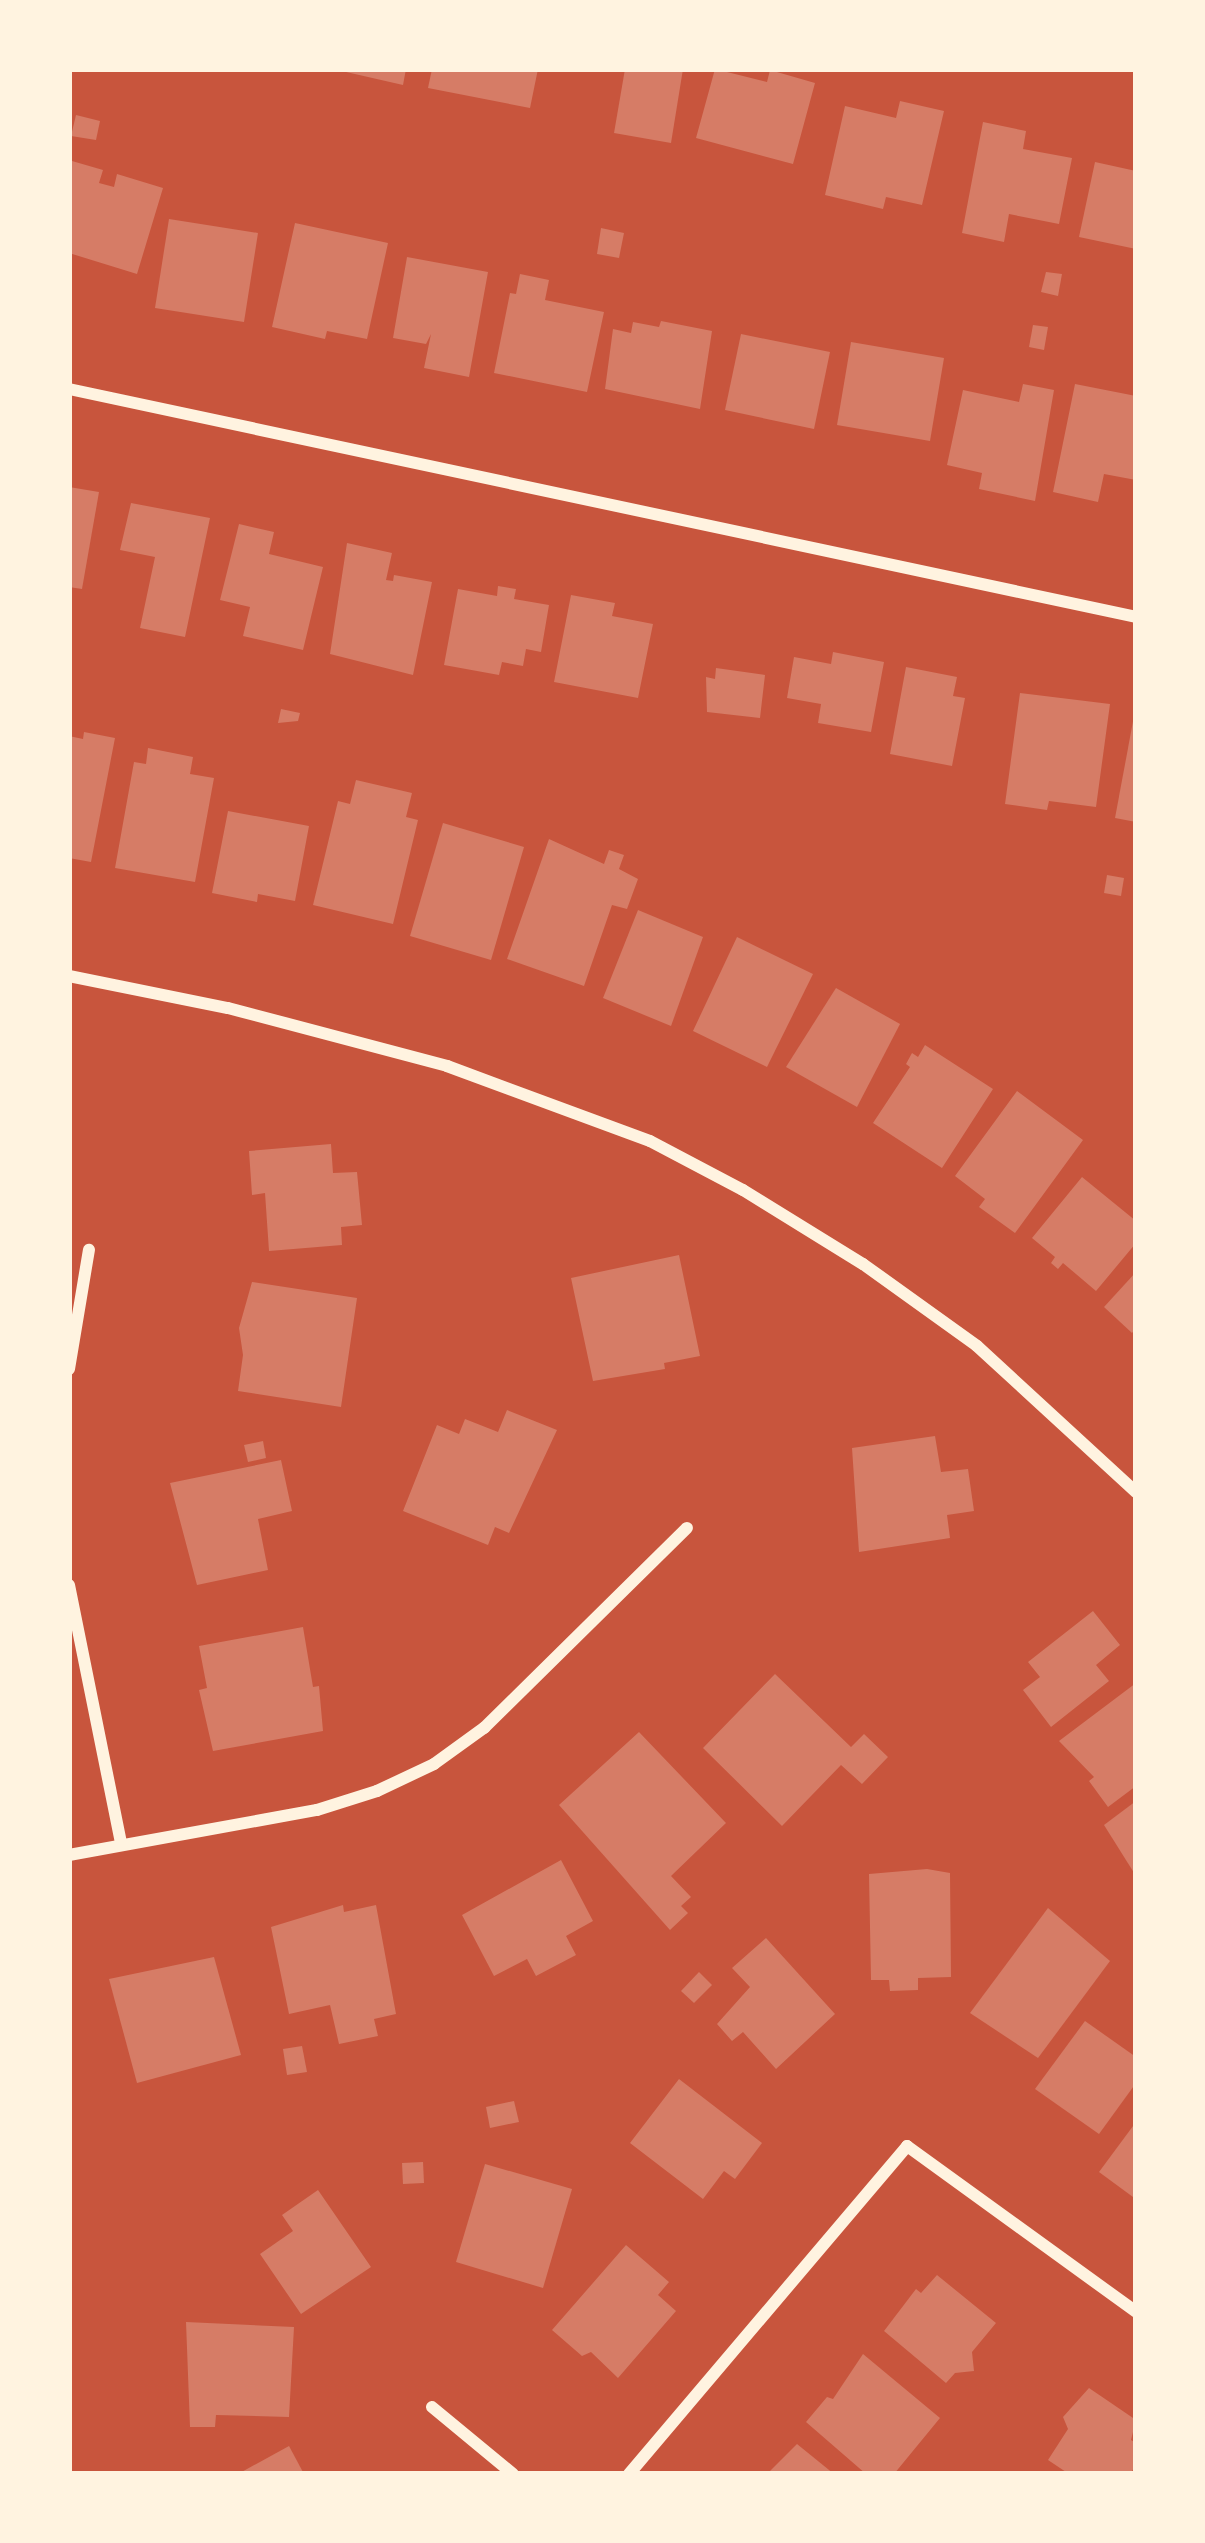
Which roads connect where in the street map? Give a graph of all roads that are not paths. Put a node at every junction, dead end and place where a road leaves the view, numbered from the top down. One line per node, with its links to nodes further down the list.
1 (69, 389): 2 (street)
2 (1136, 617)
3 (69, 976): 6 (street)
4 (89, 1250): 5 (street)
5 (69, 1369)
6 (1136, 1492)
7 (687, 1528): 9 (street)
8 (69, 1585): 9 (street)
9 (121, 1844): 10 (street)
10 (69, 1855)
11 (1136, 2312): 14 (street)
12 (432, 2407): 13 (street)
13 (513, 2474)
14 (629, 2474)

